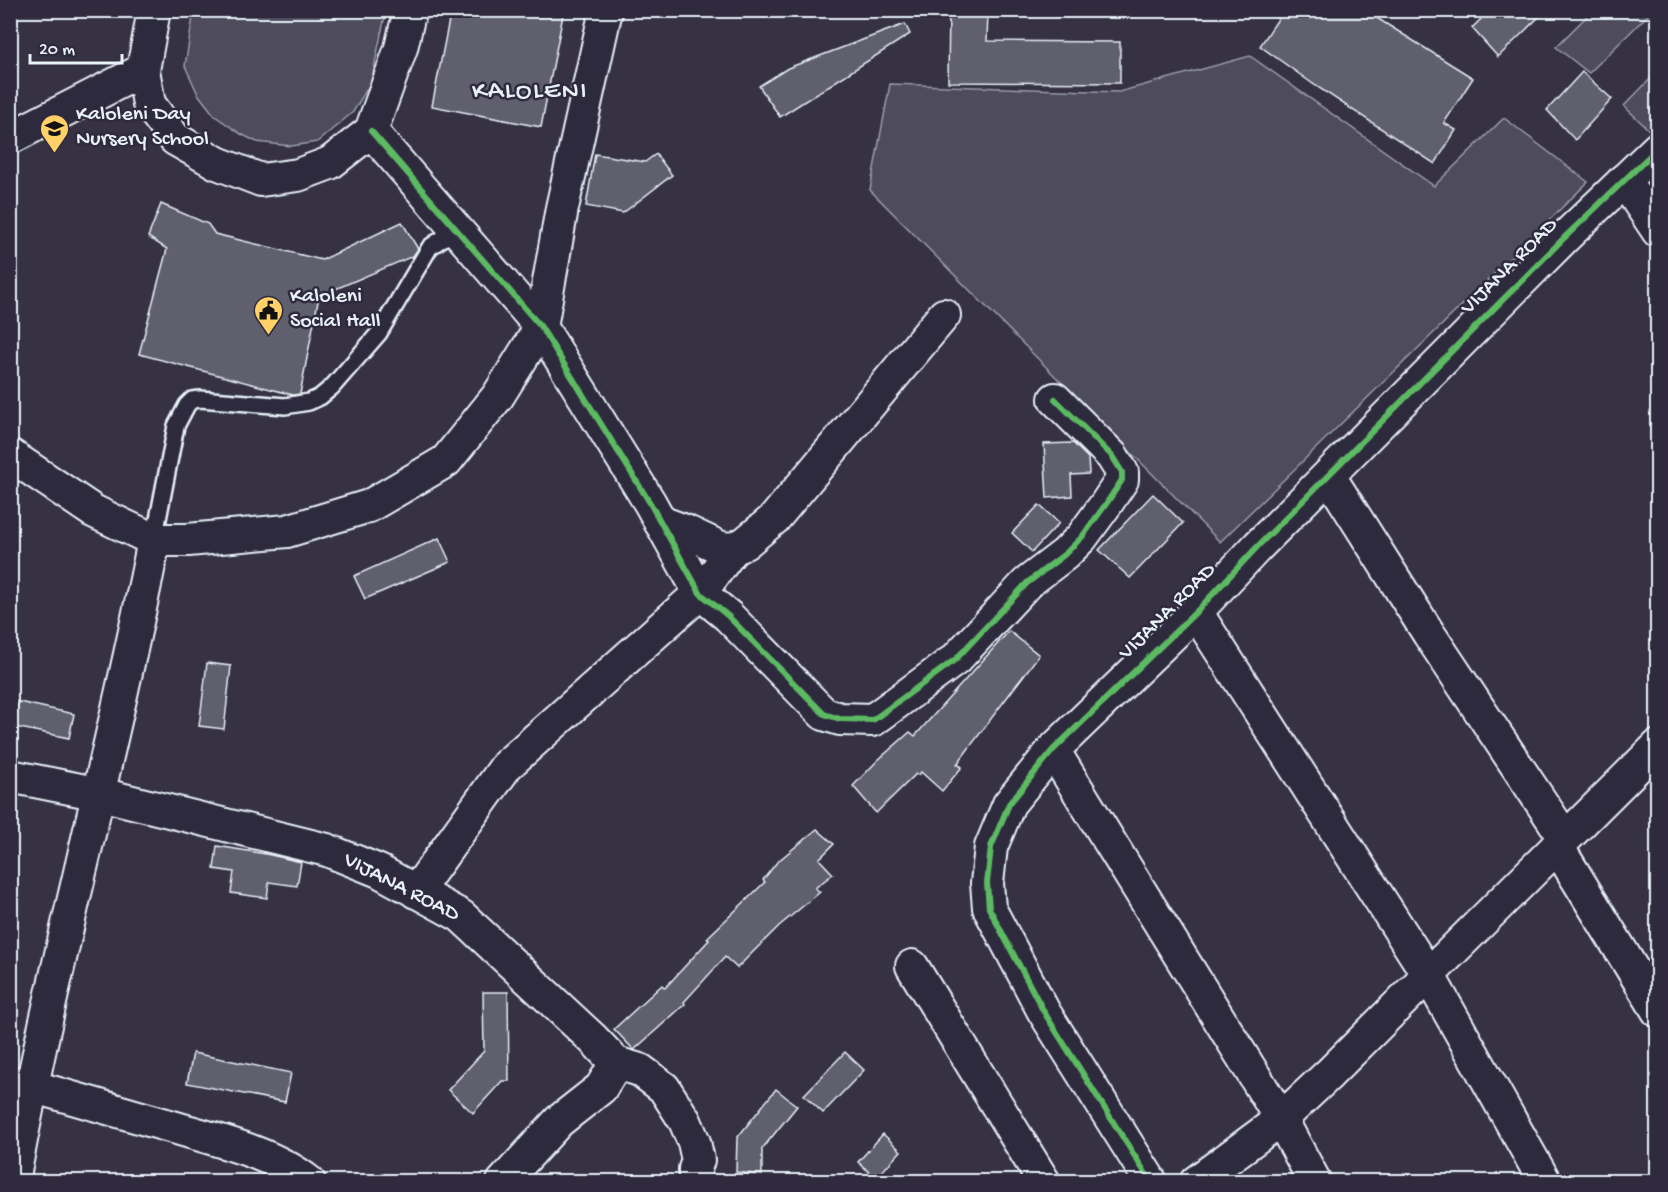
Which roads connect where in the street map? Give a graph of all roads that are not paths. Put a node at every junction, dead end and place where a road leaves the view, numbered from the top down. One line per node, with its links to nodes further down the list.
1 (154, 10): 4 (street)
2 (410, 10): 5 (street)
3 (606, 10): 12 (street)
4 (142, 70): 5 (street); 6 (street)
5 (371, 131): 9 (street)
6 (10, 138)
7 (1658, 148): 8 (street, VIJANA ROAD)
8 (1624, 180): 10 (street); 15 (street, VIJANA ROAD)
9 (455, 230): 12 (street); 17 (lane)
10 (1658, 231)
11 (944, 315): 18 (street)
12 (542, 327): 16 (street); 17 (street)
13 (1055, 399): 19 (street)
14 (10, 455): 17 (street)
15 (1329, 476): 20 (street, VIJANA ROAD); 25 (street)
16 (660, 522): 18 (street); 19 (street)
17 (154, 540): 24 (street)
18 (733, 549): 19 (street)
19 (700, 593): 26 (street)
20 (1196, 612): 22 (street, VIJANA ROAD); 28 (street)
21 (1658, 746): 25 (street)
22 (1053, 750): 32 (street); 38 (street, VIJANA ROAD)
23 (10, 776): 24 (street, VIJANA ROAD)
24 (100, 794): 26 (street, VIJANA ROAD); 31 (street)
25 (1561, 842): 28 (street); 29 (street)
26 (416, 892): 30 (street, VIJANA ROAD)
27 (912, 966): 37 (street)
28 (1429, 976): 32 (street); 41 (street)
29 (1658, 1011)
30 (616, 1063): 35 (street); 36 (street)
31 (21, 1084): 33 (street); 34 (street)
32 (1281, 1119): 39 (street); 40 (street)
33 (13, 1182)
34 (309, 1182)
35 (503, 1182)
36 (695, 1182)
37 (1044, 1182)
38 (1151, 1182)
39 (1196, 1182)
40 (1315, 1182)
41 (1545, 1182)

